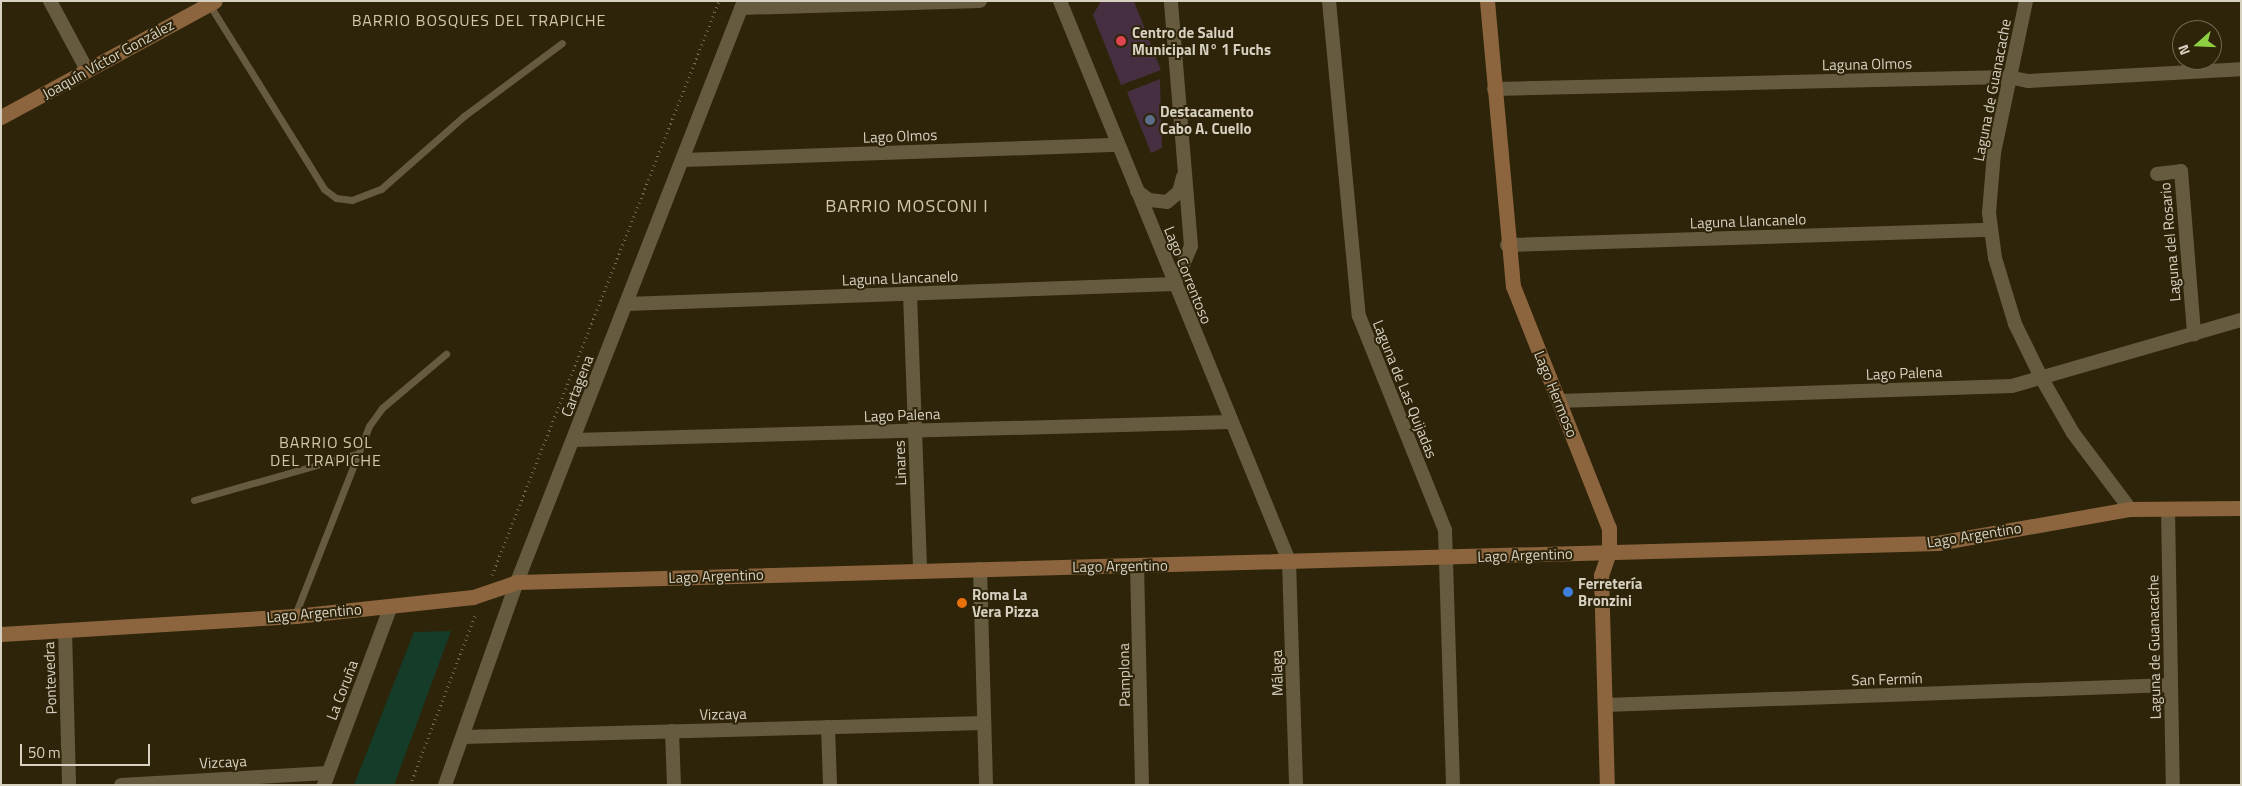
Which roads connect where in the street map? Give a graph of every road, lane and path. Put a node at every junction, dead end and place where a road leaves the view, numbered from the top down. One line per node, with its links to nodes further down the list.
1 (50, 1): 13 (street)
2 (719, 1): 47 (path)
3 (980, 1): 10 (street)
4 (1060, 1): 17 (street, Lago Correntoso)
5 (1171, 1): 19 (street)
6 (1329, 1): 41 (street, Laguna de Las Quijadas)
7 (1487, 1): 15 (street, Lago Hermoso)
8 (2026, 1): 14 (street, Laguna de Guanacache)
9 (212, 3): 11 (lane); 13 (street, Joaquín Víctor González)
10 (742, 5): 18 (street, Cartagena)
11 (562, 44)
12 (2241, 69): 14 (street, Laguna Olmos)
13 (87, 70): 16 (street, Joaquín Víctor González)
14 (2008, 77): 15 (street, Laguna Olmos); 22 (street, Laguna de Guanacache)
15 (1494, 89): 23 (street, Lago Hermoso)
16 (1, 117)
17 (1118, 145): 18 (street, Lago Olmos); 21 (street, Lago Correntoso)
18 (683, 160): 26 (street, Cartagena)
19 (1185, 165): 21 (street); 24 (street)
20 (2157, 174): 28 (street, Laguna del Rosario)
21 (1137, 192): 24 (street, Lago Correntoso)
22 (1990, 230): 23 (street, Laguna Llancanelo); 30 (street, Laguna de Guanacache)
23 (1507, 245): 31 (street, Lago Hermoso)
24 (1174, 284): 25 (street, Laguna Llancanelo); 32 (street, Lago Correntoso)
25 (910, 294): 26 (street, Laguna Llancanelo); 33 (street, Linares)
26 (626, 304): 34 (street, Cartagena)
27 (2241, 320): 28 (street, Lago Palena)
28 (2194, 334): 30 (street, Lago Palena)
29 (446, 354): 35 (lane)
30 (2042, 379): 31 (street, Lago Palena); 38 (street, Laguna de Guanacache)
31 (1559, 401): 40 (street, Lago Hermoso)
32 (1230, 422): 33 (street, Lago Palena); 42 (street, Lago Correntoso)
33 (915, 430): 34 (street, Lago Palena); 45 (street, Linares)
34 (574, 440): 46 (street, Cartagena)
35 (355, 454): 36 (lane); 49 (lane)
36 (194, 500)
37 (2241, 508): 39 (street, Lago Argentino)
38 (2130, 509): 39 (street, Lago Argentino); 40 (street, Lago Argentino)
39 (2168, 510): 52 (street, Laguna de Guanacache)
40 (1609, 552): 41 (street, Lago Argentino); 53 (street, Lago Hermoso)
41 (1447, 557): 42 (street, Lago Argentino); 68 (street, Laguna de Las Quijadas)
42 (1289, 561): 43 (street, Lago Argentino); 67 (street, Málaga)
43 (1137, 565): 44 (street, Lago Argentino); 66 (street, Pamplona)
44 (980, 569): 45 (street, Lago Argentino); 54 (street)
45 (920, 571): 46 (street, Lago Argentino)
46 (518, 582): 47 (street, Lago Argentino); 57 (street, Cartagena)
47 (484, 594): 48 (street, Lago Argentino); 61 (path)
48 (391, 606): 49 (street, Lago Argentino); 58 (street, La Coruña)
49 (295, 616): 50 (street, Lago Argentino)
50 (65, 630): 51 (street, Lago Argentino); 59 (street, Pontevedra)
51 (1, 634)
52 (2171, 686): 53 (street, San Fermín); 70 (street, Laguna de Guanacache)
53 (1605, 704): 69 (street, Lago Hermoso)
54 (984, 723): 55 (street, Vizcaya); 65 (street)
55 (828, 727): 56 (street, Vizcaya); 64 (street)
56 (672, 731): 57 (street, Vizcaya); 63 (street)
57 (463, 737): 62 (street, Cartagena)
58 (326, 779): 60 (street, Vizcaya)
59 (69, 785)
60 (121, 785)
61 (410, 785)
62 (445, 785)
63 (674, 785)
64 (830, 785)
65 (986, 785)
66 (1142, 785)
67 (1296, 785)
68 (1452, 785)
69 (1607, 785)
70 (2173, 785)

